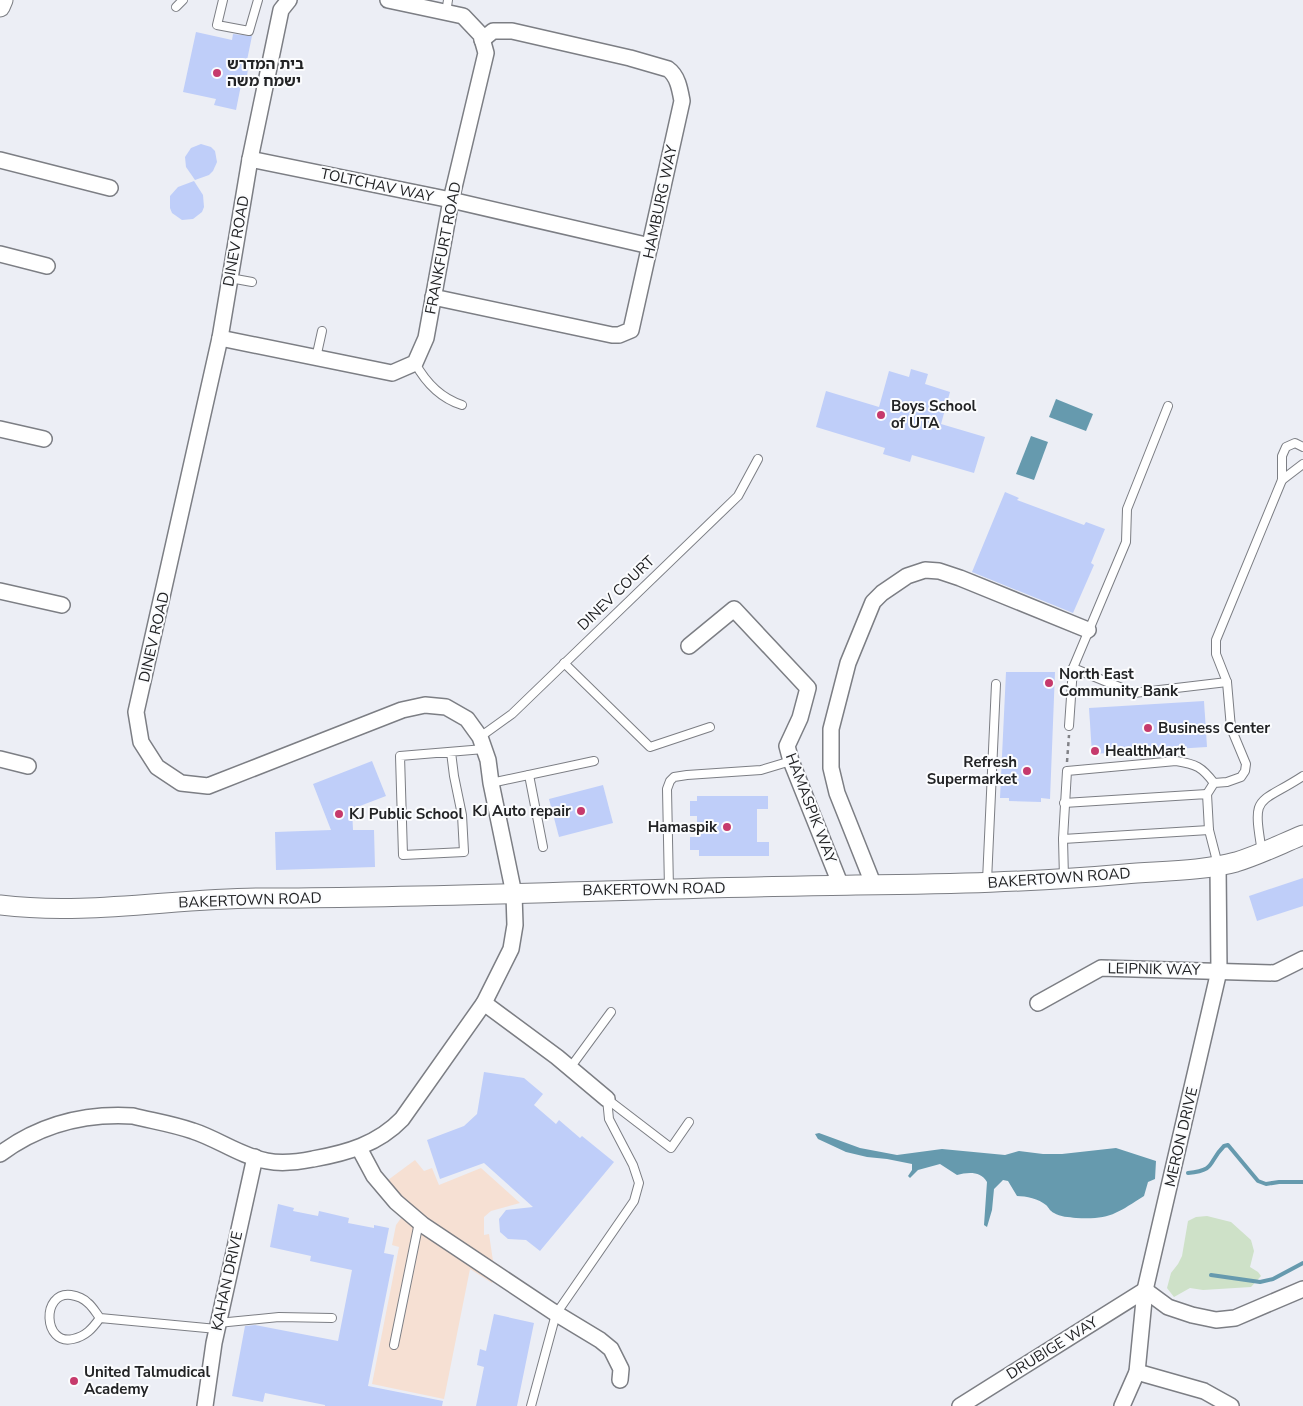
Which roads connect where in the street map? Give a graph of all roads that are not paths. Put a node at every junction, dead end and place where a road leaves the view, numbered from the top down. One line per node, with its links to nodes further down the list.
1 (3, 0): 8 (street)
2 (182, 0): 9 (lane)
3 (223, 0): 4 (lane)
4 (258, 0)
5 (289, 0): 11 (street, DINEV ROAD)
6 (388, 0): 7 (street)
7 (447, 6): 10 (street)
8 (0, 7)
9 (176, 7)
10 (482, 40): 14 (street, FRANKFURT ROAD); 15 (street, HAMBURG WAY)
11 (250, 159): 14 (street, TOLTCHAV WAY); 18 (street, DINEV ROAD)
12 (0, 160): 13 (street)
13 (110, 188)
14 (451, 200): 15 (street, TOLTCHAV WAY); 20 (street, FRANKFURT ROAD)
15 (650, 246): 20 (street, HAMBURG WAY)
16 (0, 254): 17 (street)
17 (47, 266)
18 (230, 278): 19 (lane); 22 (street, DINEV ROAD)
19 (252, 282)
20 (433, 297): 24 (street, FRANKFURT ROAD)
21 (322, 331): 23 (lane)
22 (220, 338): 23 (street); 43 (street, DINEV ROAD)
23 (316, 358): 24 (street)
24 (415, 363): 25 (lane)
25 (462, 405)
26 (1168, 406): 35 (lane)
27 (0, 429): 28 (street)
28 (44, 439)
29 (1303, 446): 32 (lane)
30 (758, 458): 37 (lane, DINEV COURT)
31 (1303, 464): 32 (lane)
32 (1282, 480): 39 (lane)
33 (0, 591): 34 (street)
34 (62, 605)
35 (1088, 630): 38 (lane); 64 (street)
36 (689, 646): 47 (street, HAMASPIK WAY)
37 (564, 663): 42 (lane); 43 (lane, DINEV COURT)
38 (1073, 668): 39 (lane); 41 (lane)
39 (1227, 682): 52 (lane)
40 (996, 684): 62 (lane)
41 (1069, 726)
42 (710, 727)
43 (482, 743): 44 (lane); 51 (street, DINEV ROAD)
44 (451, 752): 44 (lane)
45 (0, 759): 48 (street)
46 (594, 761): 49 (lane)
47 (791, 761): 63 (street, HAMASPIK WAY); 65 (lane)
48 (28, 766)
49 (529, 775): 51 (lane); 58 (lane)
50 (1303, 776): 59 (lane)
51 (491, 783): 66 (street, DINEV ROAD)
52 (1214, 783): 53 (lane); 54 (lane)
53 (1207, 794): 54 (lane); 55 (lane)
54 (1064, 804): 57 (lane)
55 (1209, 830): 57 (lane); 60 (lane)
56 (1303, 835): 59 (street, BAKERTOWN ROAD)
57 (1063, 839): 61 (lane)
58 (543, 847)
59 (1262, 852): 60 (street, BAKERTOWN ROAD)
60 (1218, 865): 61 (street, BAKERTOWN ROAD); 69 (street, MERON DRIVE)
61 (1064, 880): 62 (street, BAKERTOWN ROAD)
62 (987, 884): 64 (street, BAKERTOWN ROAD)
63 (841, 886): 64 (street, BAKERTOWN ROAD); 65 (street, BAKERTOWN ROAD)
64 (874, 886)
65 (669, 889): 66 (street, BAKERTOWN ROAD)
66 (514, 894): 67 (street, BAKERTOWN ROAD); 70 (street, DINEV ROAD)
67 (0, 905)
68 (1303, 959): 69 (street, LEIPNIK WAY)
69 (1219, 971): 71 (street, LEIPNIK WAY); 81 (street, MERON DRIVE)
70 (484, 1003): 73 (street); 76 (street, DINEV ROAD)
71 (1038, 1003)
72 (611, 1012): 73 (lane)
73 (570, 1068): 74 (street)
74 (607, 1099): 75 (lane); 82 (lane)
75 (689, 1122)
76 (360, 1148): 78 (street, DINEV ROAD); 79 (street)
77 (0, 1154): 78 (street, DINEV ROAD)
78 (254, 1157): 85 (street, KAHAN DRIVE)
79 (419, 1222): 82 (street); 86 (lane)
80 (1303, 1289): 81 (street)
81 (1145, 1290): 87 (street, MERON DRIVE); 91 (street, DRUBIGE WAY)
82 (556, 1314): 88 (street); 90 (lane)
83 (100, 1318): 83 (lane); 85 (lane)
84 (332, 1318): 85 (lane)
85 (217, 1326): 89 (street, KAHAN DRIVE)
86 (394, 1345)
87 (1137, 1372): 92 (street, MERON DRIVE); 93 (street)
88 (620, 1380)
89 (206, 1406)
90 (531, 1406)
91 (960, 1406)
92 (1122, 1406)
93 (1231, 1406)

